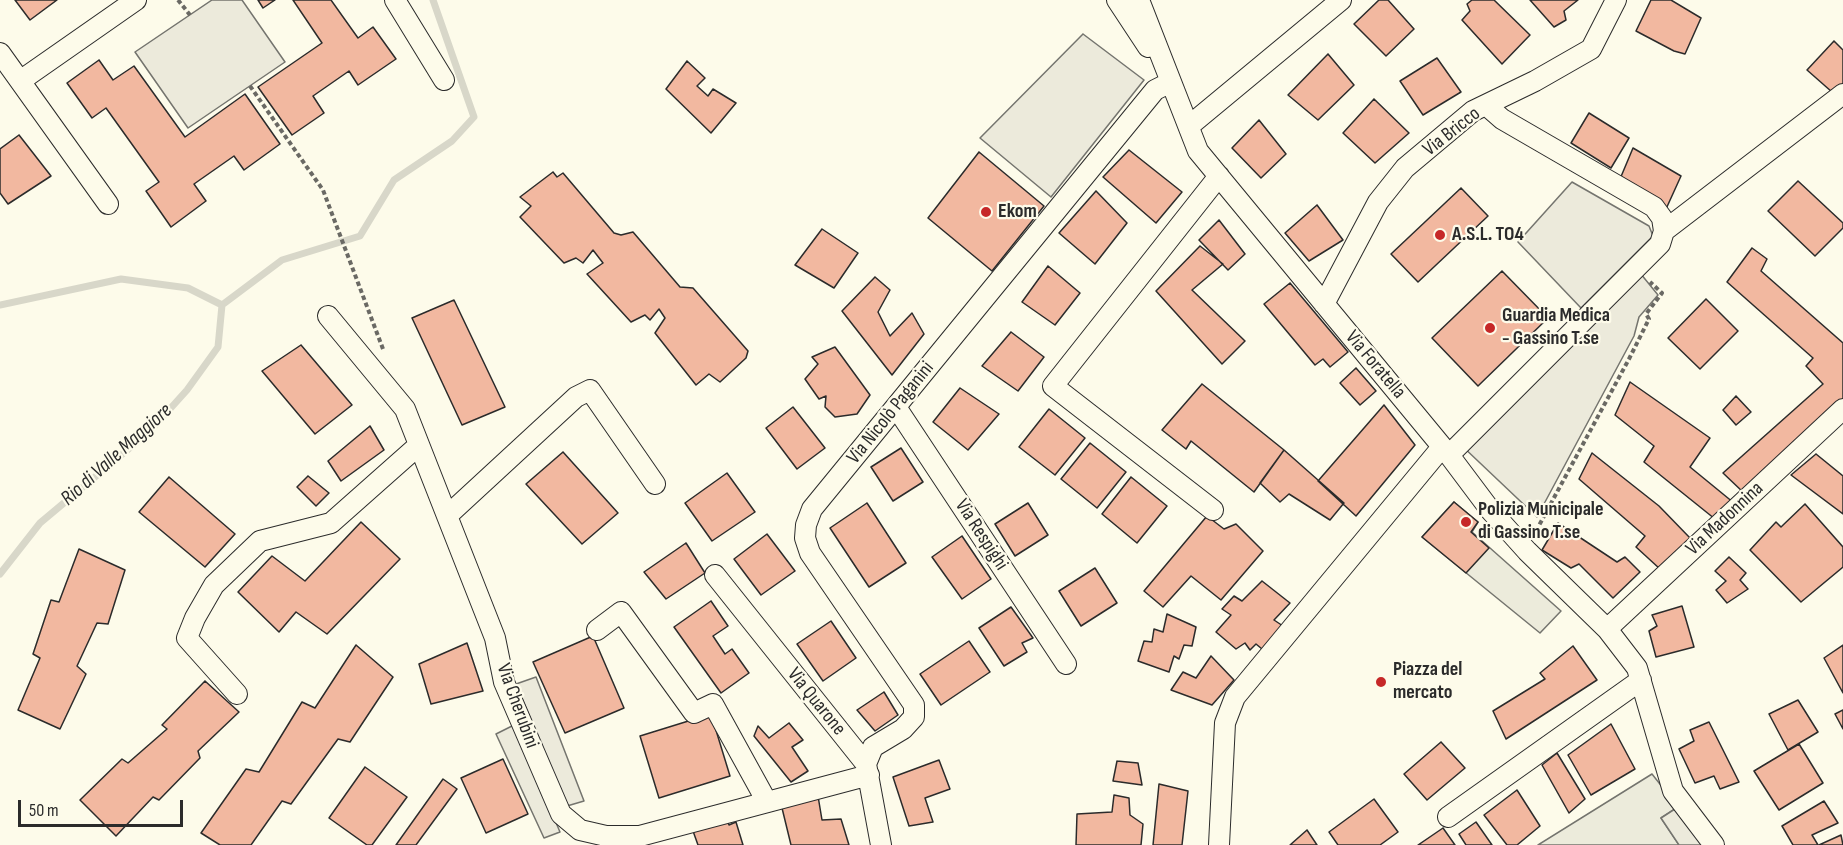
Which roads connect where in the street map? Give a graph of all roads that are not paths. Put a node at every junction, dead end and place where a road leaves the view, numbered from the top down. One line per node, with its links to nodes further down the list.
1 (136, 0): 9 (street)
2 (395, 0): 8 (street)
3 (1117, 0): 10 (street)
4 (1139, 0): 10 (street)
5 (1341, 0): 13 (street)
6 (1616, 0): 12 (street, Via Bricco)
7 (0, 53): 9 (street)
8 (444, 80)
9 (20, 81): 15 (street)
10 (1171, 82): 13 (street, Via Foratella); 19 (street, Via Nicolò Paganini)
11 (1843, 94): 16 (street)
12 (1486, 105): 16 (street); 17 (street, Via Bricco)
13 (1189, 126): 14 (street, Via Foratella)
14 (1219, 176): 17 (street, Via Foratella); 24 (street)
15 (108, 204)
16 (1664, 231): 22 (street)
17 (1324, 304): 22 (street, Via Foratella)
18 (328, 316): 21 (street, Via Cherubini)
19 (896, 407): 29 (street, Via Respighi); 32 (street, Via Nicolò Paganini)
20 (1843, 409): 27 (street, Via Madonnina)
21 (419, 445): 25 (street, Via Cherubini); 31 (street)
22 (1446, 451): 27 (street, Via Foratella); 36 (street)
23 (655, 484): 25 (street)
24 (1213, 510)
25 (447, 516): 33 (street, Via Cherubini)
26 (715, 575): 32 (street, Via Quarone)
27 (1607, 629): 30 (street, Via Foratella)
28 (597, 630): 33 (street)
29 (1066, 664)
30 (1641, 680): 34 (street); 37 (street, Via Foratella)
31 (237, 694)
32 (868, 769): 33 (street, Via Cherubini); 35 (street, Via Quarone)
33 (766, 802)
34 (1448, 817)
35 (881, 845)
36 (1219, 845)
37 (1714, 845)

